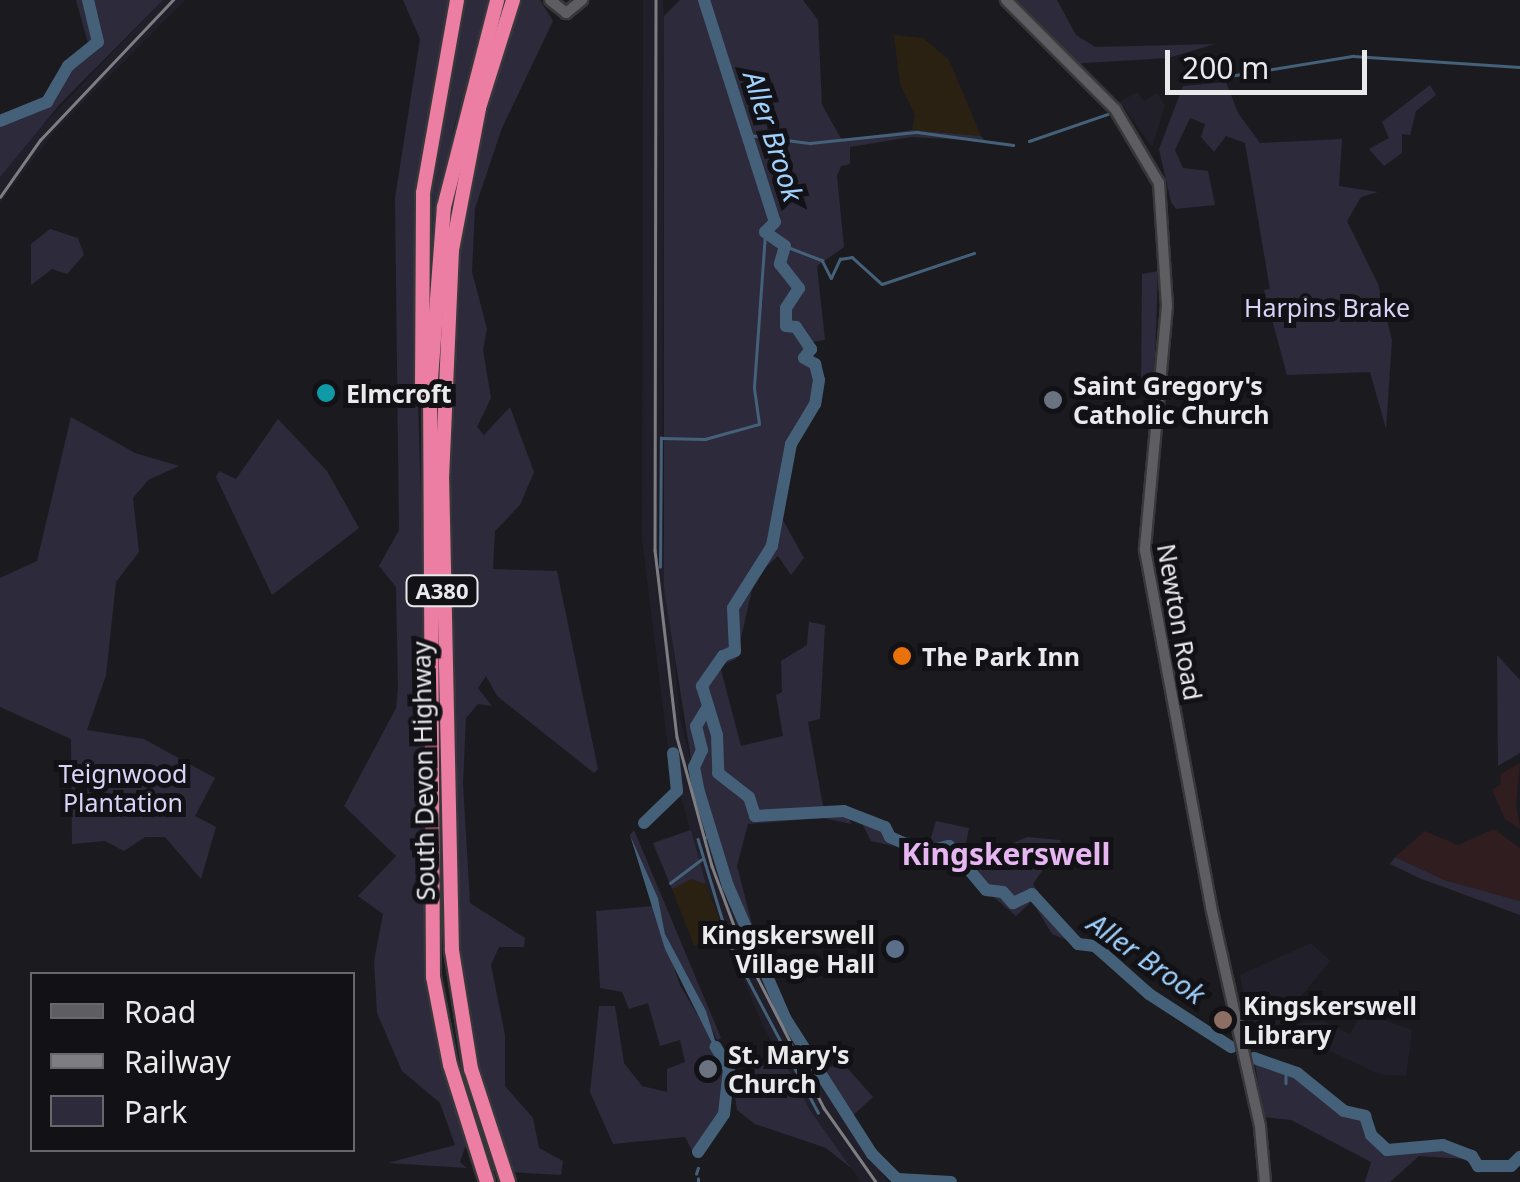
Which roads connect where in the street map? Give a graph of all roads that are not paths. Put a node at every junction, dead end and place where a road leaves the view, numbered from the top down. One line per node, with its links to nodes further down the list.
1 (457, 0): 7 (highway, A380)
2 (497, 0): 7 (highway, South Devon Highway / A380)
3 (513, 0): 9 (highway, South Devon Highway / A380)
4 (550, 0): 5 (street)
5 (582, 0)
6 (1006, 0): 10 (street, Newton Road)
7 (430, 475): 8 (highway, South Devon Highway / A380)
8 (487, 1182)
9 (508, 1182)
10 (1265, 1182)

